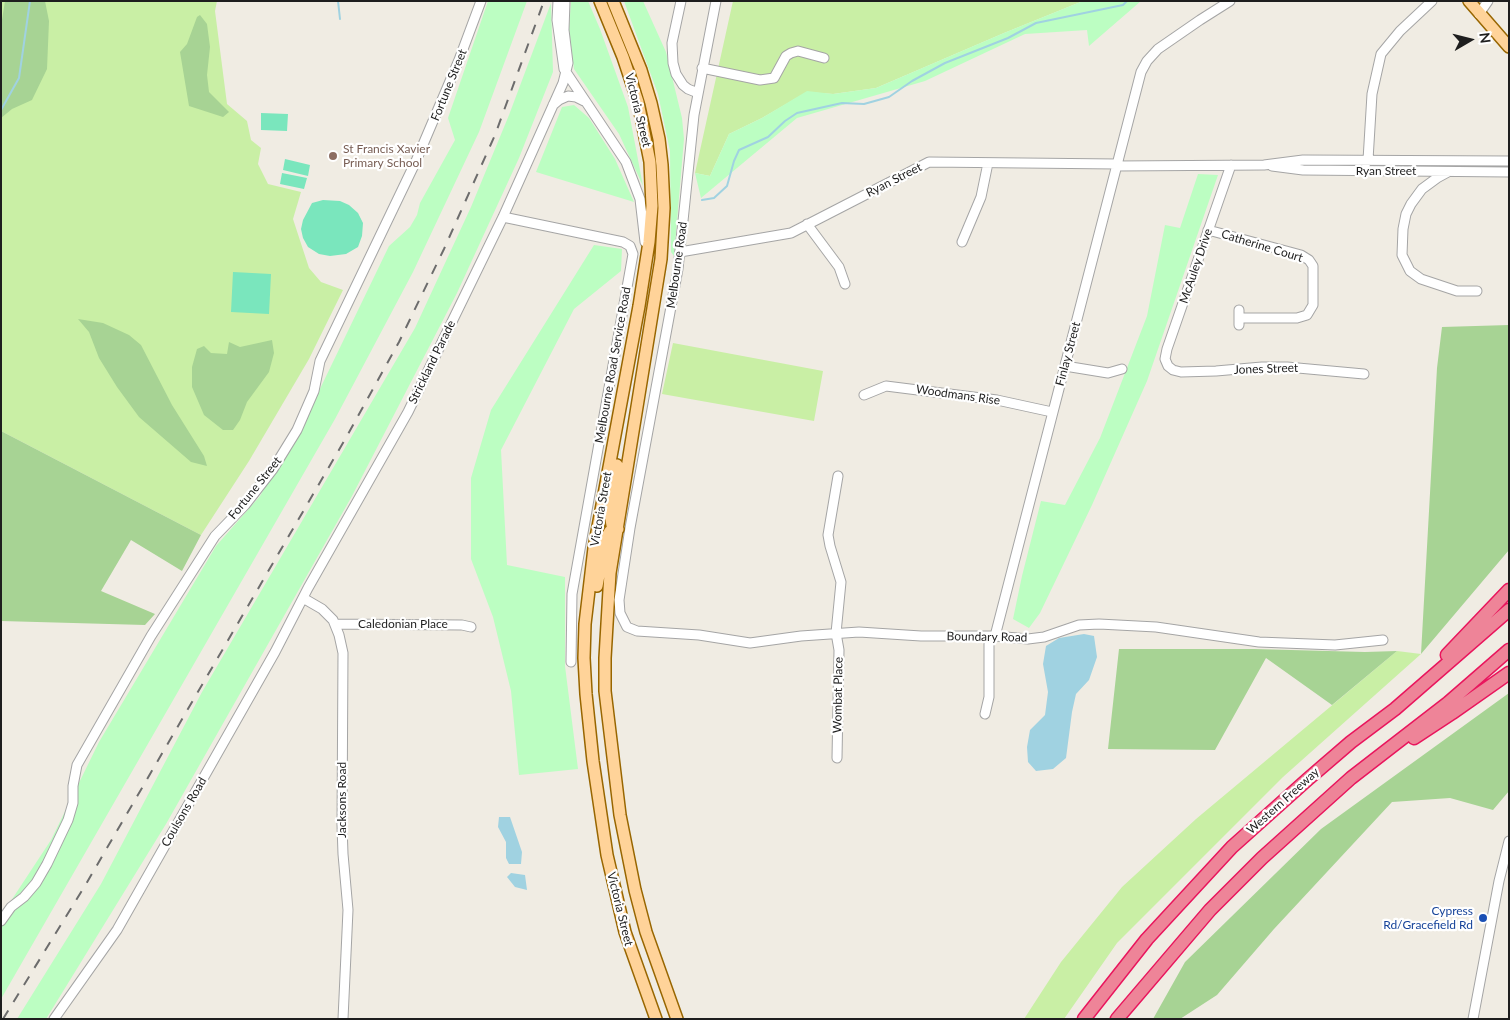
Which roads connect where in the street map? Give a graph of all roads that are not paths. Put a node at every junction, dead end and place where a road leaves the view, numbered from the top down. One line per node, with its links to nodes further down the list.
1 (480, 1): 69 (street, Fortune Street)
2 (558, 1): 14 (street, Strickland Parade)
3 (565, 1): 17 (street, Strickland Parade)
4 (600, 1): 37 (main road, Victoria Street)
5 (613, 1): 50 (main road, Victoria Street)
6 (681, 1): 18 (street)
7 (716, 1): 16 (street, Melbourne Road)
8 (1230, 1): 26 (street, Finlay Street)
9 (1432, 1): 21 (street)
10 (1469, 1): 12 (main road)
11 (1488, 1): 12 (street)
12 (1479, 14): 13 (main road)
13 (1509, 47)
14 (560, 54): 17 (street, Strickland Parade); 20 (street, Strickland Parade)
15 (824, 58): 16 (street)
16 (702, 68): 18 (street, Melbourne Road)
17 (566, 74): 19 (street); 20 (street, Strickland Parade)
18 (698, 93): 36 (street, Melbourne Road)
19 (587, 104): 20 (street); 37 (street)
20 (549, 114): 32 (street, Strickland Parade)
21 (1368, 160): 22 (street, Ryan Street); 25 (street, Ryan Street); 27 (street)
22 (1509, 161)
23 (988, 163): 26 (street, Ryan Street); 33 (street, Ryan Street); 35 (street)
24 (1231, 164): 25 (street, Ryan Street); 26 (street, Ryan Street); 34 (street, McAuley Drive)
25 (1264, 164): 27 (street, Ryan Street)
26 (1117, 165): 42 (street, Finlay Street)
27 (1366, 170): 28 (street, Ryan Street)
28 (1414, 171): 29 (street, Ryan Street); 31 (street)
29 (1454, 171): 30 (street, Ryan Street); 31 (street)
30 (1509, 172)
31 (1419, 192): 39 (street)
32 (503, 217): 52 (street, Strickland Parade); 62 (street, Melbourne Road Service Road)
33 (807, 224): 36 (street, Ryan Street); 38 (street)
34 (1208, 230): 41 (street, Catherine Court); 43 (street, McAuley Drive)
35 (962, 242)
36 (680, 252): 49 (street, Melbourne Road)
37 (645, 270): 40 (main road, Victoria Street)
38 (845, 284)
39 (1477, 291)
40 (639, 306): 50 (main road); 61 (main road, Victoria Street)
41 (1239, 318)
42 (1065, 366): 44 (street); 47 (street, Finlay Street)
43 (1169, 367): 45 (street, Jones Street)
44 (1122, 369)
45 (1364, 374)
46 (864, 395): 47 (street, Woodmans Rise)
47 (1052, 412): 58 (street, Finlay Street)
48 (838, 476): 57 (street, Wombat Place)
49 (630, 528): 50 (street); 54 (street, Melbourne Road)
50 (618, 529): 61 (main road); 73 (main road, Victoria Street)
51 (1509, 590): 64 (highway)
52 (303, 598): 55 (street, Jacksons Road); 70 (street, Coulsons Road)
53 (1509, 610): 64 (highway, Western Freeway)
54 (623, 621): 57 (street, Boundary Road)
55 (335, 624): 56 (street, Caledonian Place); 71 (street, Jacksons Road)
56 (472, 627)
57 (836, 633): 58 (street, Boundary Road); 66 (street, Wombat Place)
58 (992, 636): 59 (street, Boundary Road); 65 (street, Finlay Street)
59 (1383, 640)
60 (1509, 650): 67 (highway)
61 (584, 652): 72 (main road, Victoria Street)
62 (571, 662)
63 (1509, 674): 67 (highway)
64 (1395, 709): 74 (highway, Western Freeway)
65 (985, 714)
66 (838, 758)
67 (1351, 778): 75 (highway)
68 (1509, 841): 76 (street)
69 (1, 921)
70 (54, 1019)
71 (343, 1019)
72 (656, 1019)
73 (677, 1019)
74 (1084, 1019)
75 (1117, 1019)
76 (1473, 1019)

